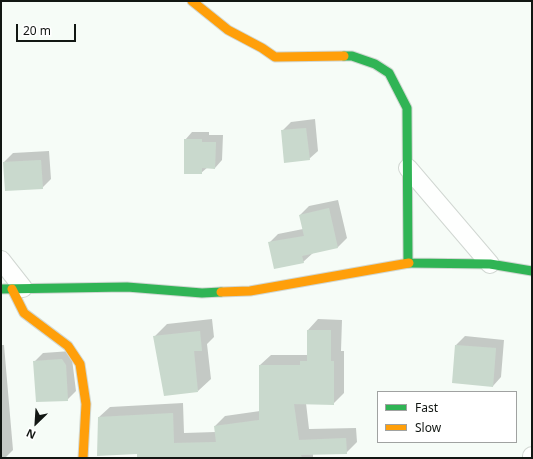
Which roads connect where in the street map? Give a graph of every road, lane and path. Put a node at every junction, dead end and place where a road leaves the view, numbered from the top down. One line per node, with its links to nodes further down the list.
1 (192, 1): 2 (street)
2 (408, 168): 4 (street); 5 (street)
3 (1, 260): 8 (street)
4 (408, 263): 5 (street); 8 (street)
5 (490, 264): 6 (street)
6 (532, 271)
7 (1, 289): 8 (street)
8 (17, 289): 9 (street)
9 (83, 458)

